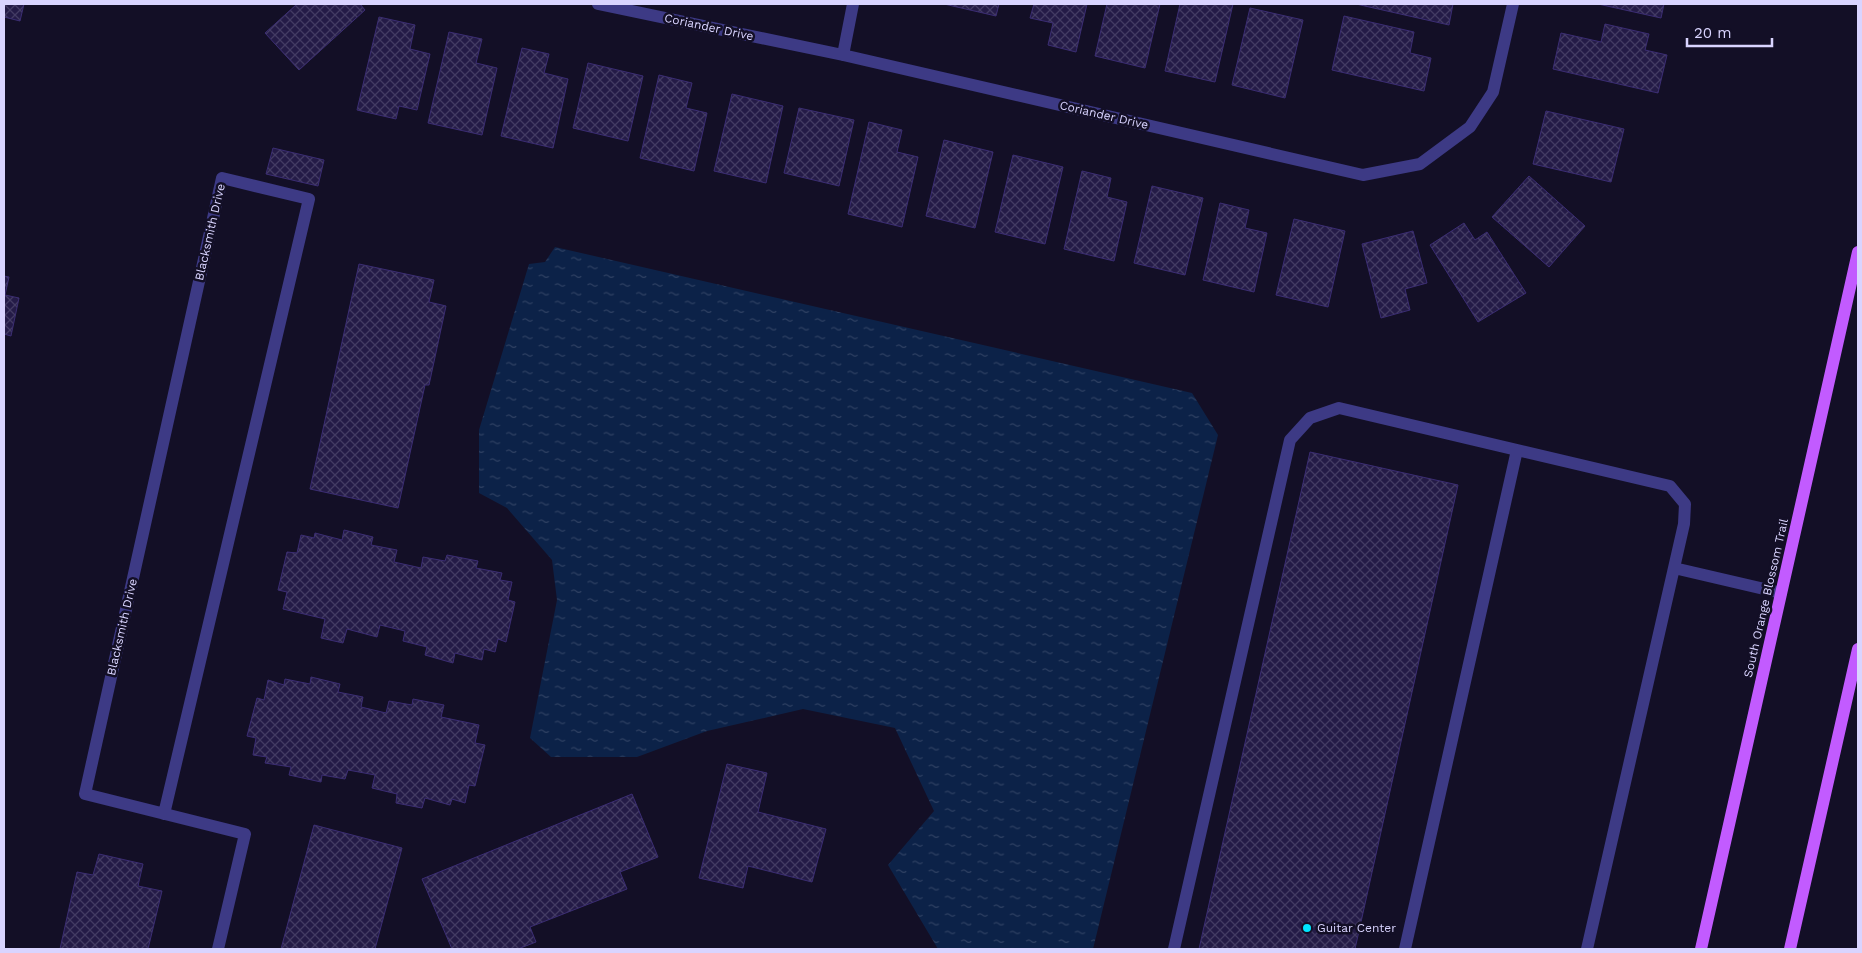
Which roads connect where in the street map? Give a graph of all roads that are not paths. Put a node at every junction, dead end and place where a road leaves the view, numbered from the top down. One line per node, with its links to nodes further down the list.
1 (598, 4): 4 (street, Coriander Drive)
2 (853, 4): 4 (street)
3 (1513, 4): 4 (street, Coriander Drive)
4 (843, 55)
5 (1858, 252): 8 (main road, South Orange Blossom Trail)
6 (1517, 450): 7 (street); 12 (street); 13 (street)
7 (1674, 568): 8 (street); 14 (street)
8 (1781, 593): 15 (main road, South Orange Blossom Trail)
9 (1858, 648): 16 (main road)
10 (164, 814): 10 (street, Blacksmith Drive); 11 (street, Blacksmith Drive)
11 (218, 949)
12 (1174, 949)
13 (1405, 949)
14 (1587, 949)
15 (1701, 949)
16 (1790, 949)

